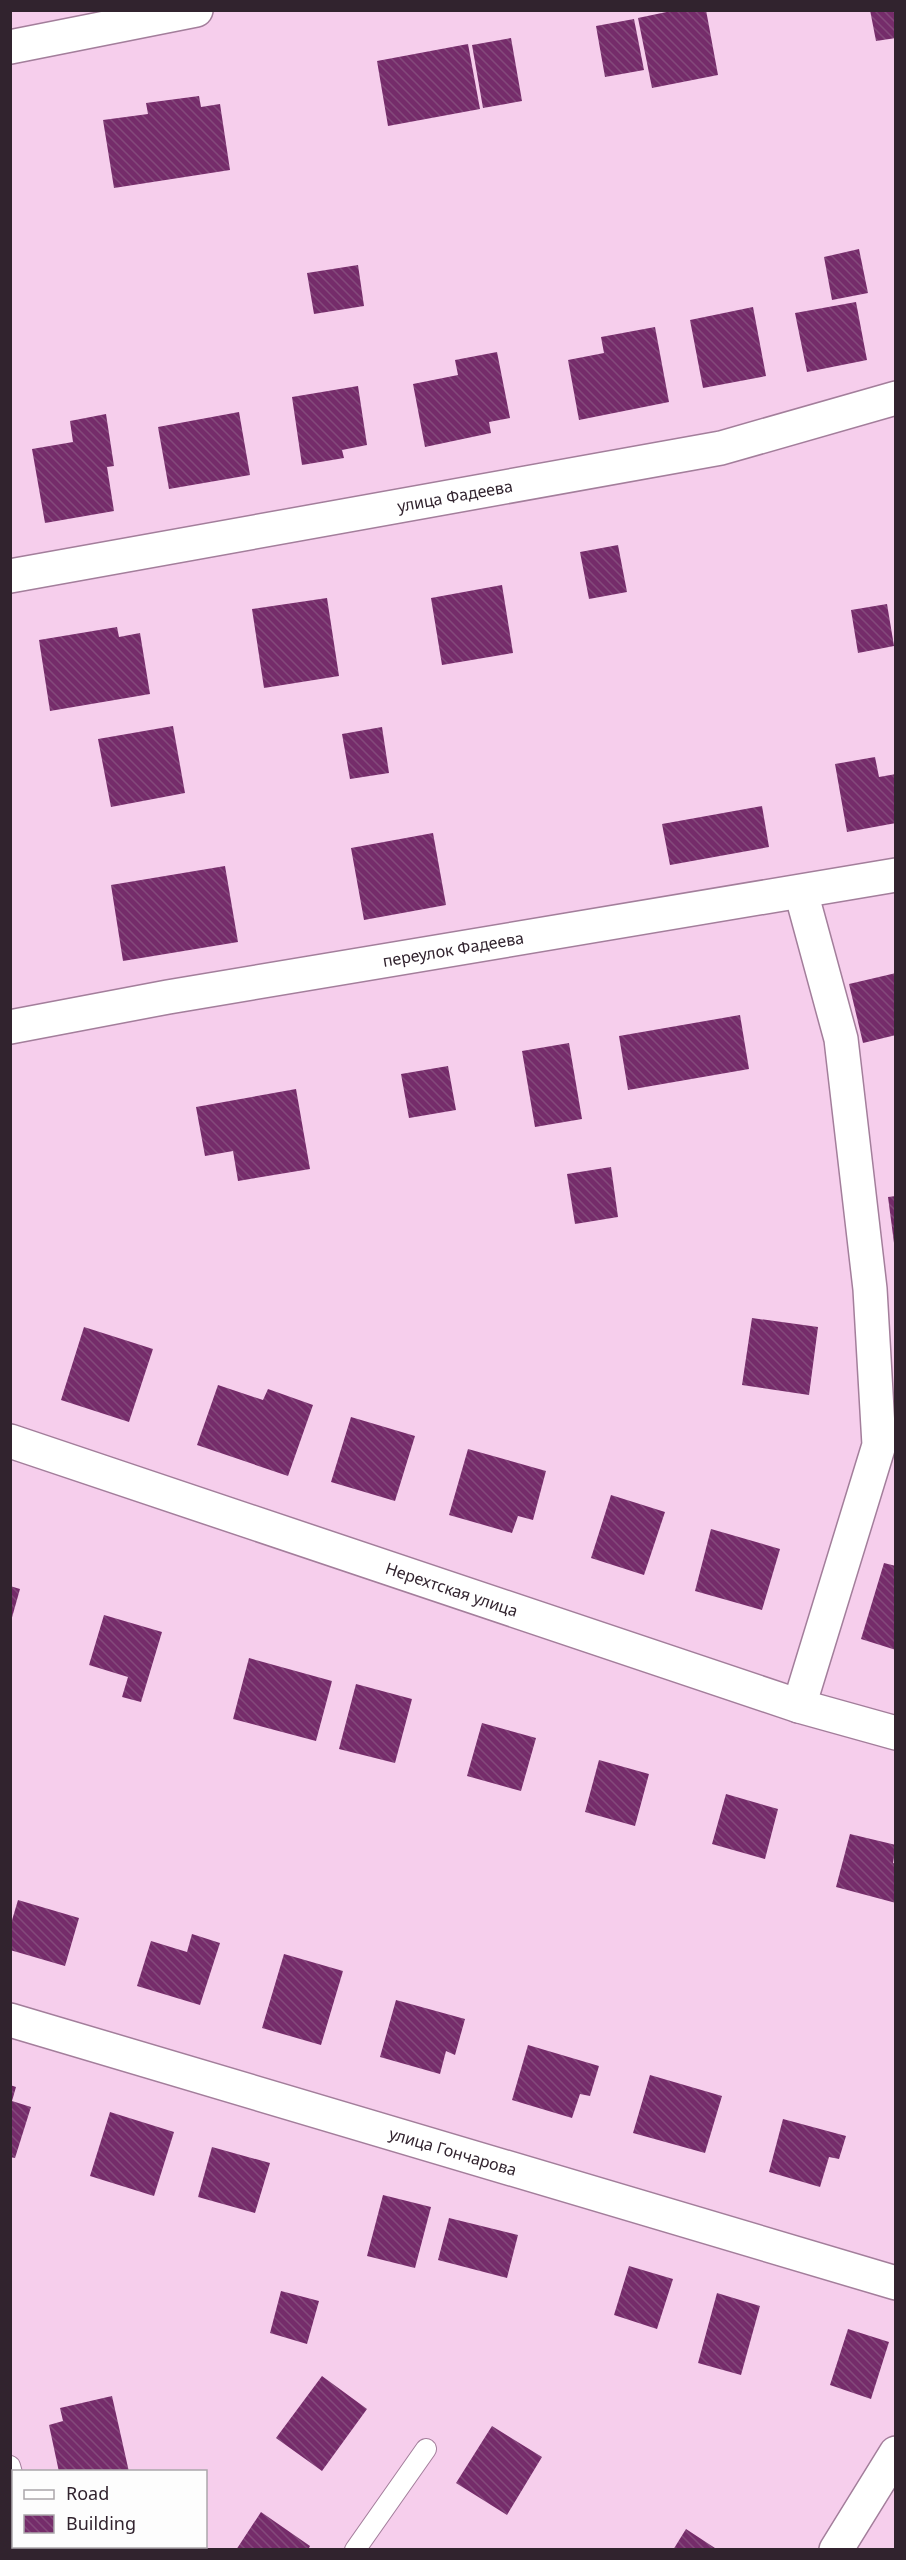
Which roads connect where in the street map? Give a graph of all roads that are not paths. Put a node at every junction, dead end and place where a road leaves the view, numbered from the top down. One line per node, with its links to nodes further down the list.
1 (196, 10): 2 (street)
2 (10, 47)
3 (896, 398): 4 (street, улица Фадеева)
4 (10, 576)
5 (896, 875): 6 (street, переулок Фадеева)
6 (801, 892): 7 (street, переулок Фадеева); 9 (street)
7 (10, 1027)
8 (10, 1441): 9 (street, Нерехтская улица)
9 (799, 1706): 10 (street, Нерехтская улица)
10 (896, 1733)
11 (10, 2020): 12 (street, улица Гончарова)
12 (896, 2283)
13 (426, 2449): 16 (lane)
14 (896, 2453): 15 (street)
15 (847, 2546)
16 (355, 2550)

